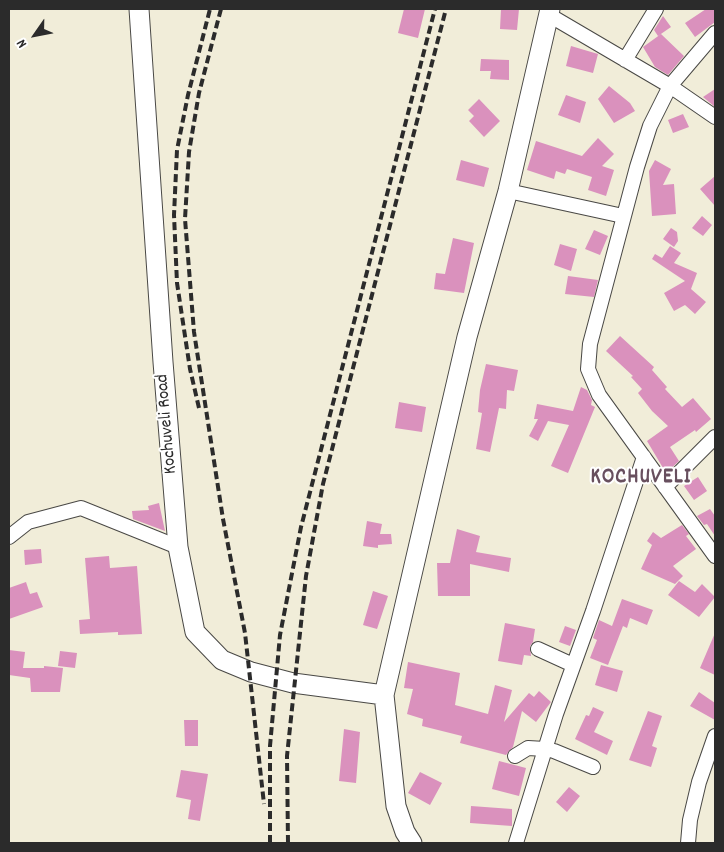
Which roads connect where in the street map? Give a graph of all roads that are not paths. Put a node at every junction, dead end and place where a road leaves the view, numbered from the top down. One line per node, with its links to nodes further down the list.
1 (139, 9): 14 (main road, Kochuveli Road)
2 (656, 9): 5 (street)
3 (549, 12): 5 (street); 8 (main road)
4 (715, 33): 6 (street)
5 (625, 60): 6 (street)
6 (670, 86): 7 (street); 9 (street)
7 (714, 115)
8 (508, 191): 9 (street); 18 (main road)
9 (624, 216): 11 (street)
10 (715, 437): 12 (street)
11 (644, 457): 12 (street); 17 (street)
12 (665, 487): 15 (street)
13 (9, 537): 14 (street)
14 (178, 547): 18 (main road, Kochuveli Road)
15 (715, 556)
16 (538, 649): 17 (street)
17 (574, 665): 20 (street)
18 (384, 695): 23 (main road)
19 (715, 736): 25 (street)
20 (545, 750): 21 (street); 22 (street); 24 (street)
21 (515, 756)
22 (593, 767)
23 (412, 843)
24 (516, 843)
25 (688, 843)

